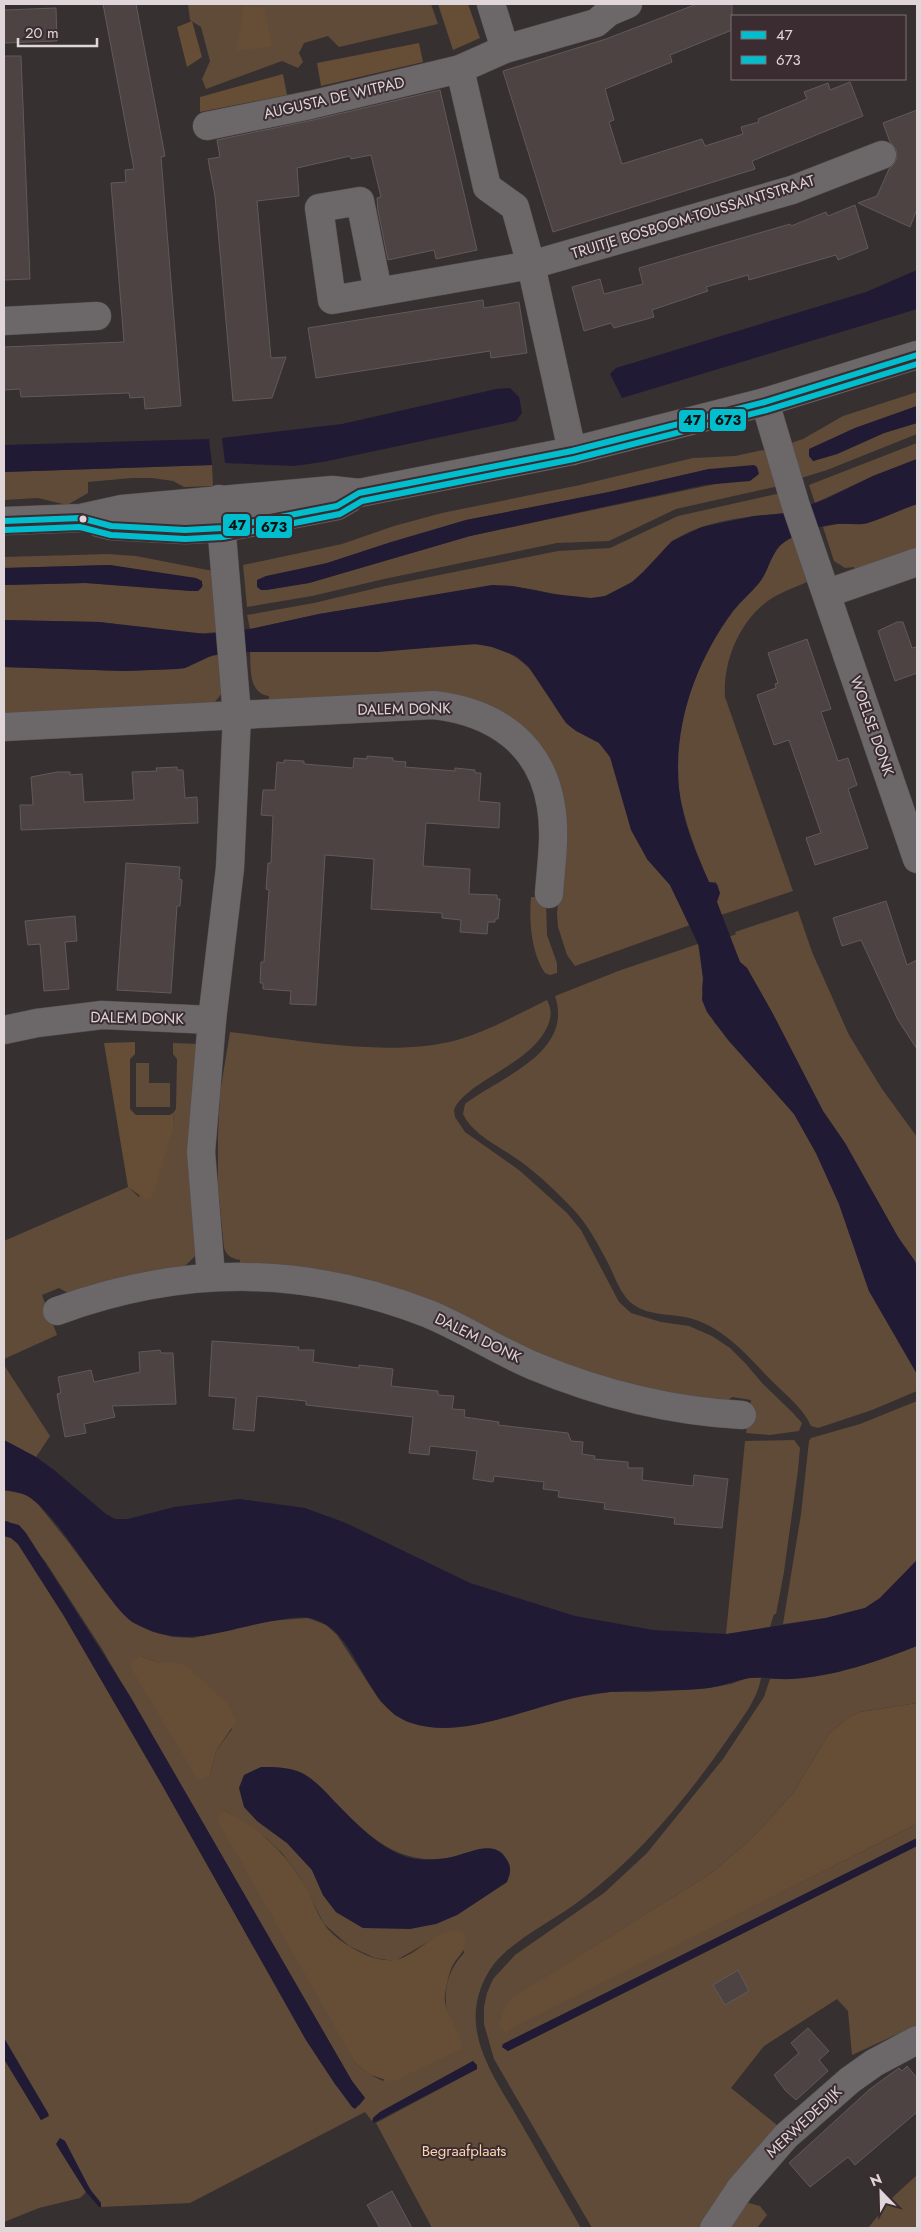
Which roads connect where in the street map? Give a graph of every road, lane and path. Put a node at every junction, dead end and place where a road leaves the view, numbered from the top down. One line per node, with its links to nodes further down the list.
1 (491, 4): 3 (street)
2 (628, 4): 3 (street, AUGUSTA DE WITPAD)
3 (505, 49): 4 (street, AUGUSTA DE WITPAD)
4 (460, 69): 5 (street, AUGUSTA DE WITPAD); 7 (street)
5 (207, 126)
6 (882, 155): 7 (street, TRUITJE BOSBOOM-TOUSSAINTSTRAAT)
7 (531, 265): 8 (street, TRUITJE BOSBOOM-TOUSSAINTSTRAAT); 13 (street)
8 (378, 292)
9 (97, 316): 10 (street)
10 (4, 321)
11 (917, 355): 12 (street)
12 (765, 402): 13 (street); 20 (street, WOELSE DONK)
13 (572, 451): 14 (street)
14 (359, 493): 15 (street); 18 (street)
15 (219, 499): 16 (street); 18 (street)
16 (81, 518): 17 (street); 18 (street)
17 (4, 521)
18 (222, 528): 21 (street)
19 (917, 562): 20 (street)
20 (828, 593): 23 (street, WOELSE DONK)
21 (238, 715): 22 (street, DALEM DONK); 24 (street, DALEM DONK); 25 (street)
22 (4, 727)
23 (917, 860)
24 (549, 894)
25 (212, 1020): 26 (street, DALEM DONK); 27 (street)
26 (4, 1030)
27 (211, 1276): 28 (street, DALEM DONK); 29 (street, DALEM DONK)
28 (57, 1311)
29 (742, 1415)
30 (917, 2040): 31 (street, MERWEDEDIJK)
31 (714, 2228)

